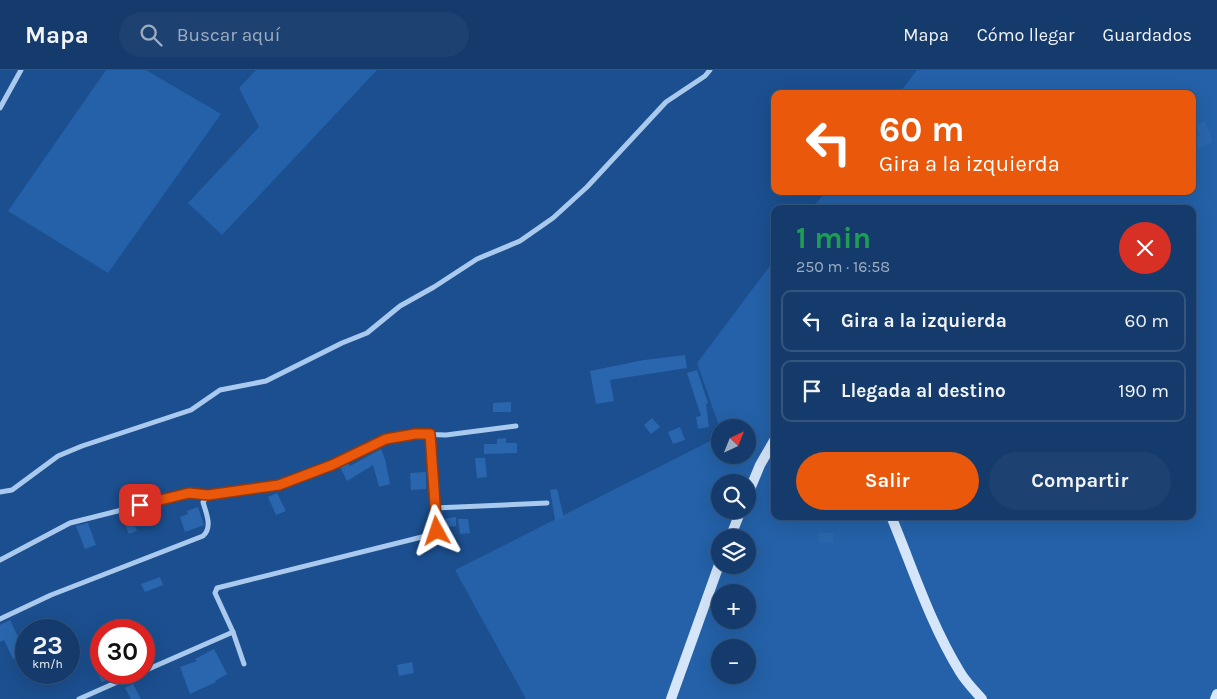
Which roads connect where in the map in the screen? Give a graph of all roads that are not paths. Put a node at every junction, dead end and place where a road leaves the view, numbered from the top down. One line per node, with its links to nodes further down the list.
1 (21, 70): 3 (street)
2 (710, 70): 8 (street)
3 (0, 108)
4 (516, 426): 5 (street)
5 (430, 434): 9 (street); 11 (street)
6 (771, 446): 7 (street)
7 (756, 474)
8 (0, 492)
9 (208, 495): 13 (street); 15 (street)
10 (547, 503): 11 (street)
11 (435, 508): 16 (street)
12 (893, 520): 23 (street)
13 (0, 560)
14 (716, 574): 22 (street)
15 (0, 620)
16 (233, 632): 17 (street); 18 (street)
17 (244, 664)
18 (155, 666)
19 (113, 684): 21 (street)
20 (1217, 694): 24 (street)
21 (79, 699)
22 (671, 699)
23 (982, 699)
24 (1215, 699)

